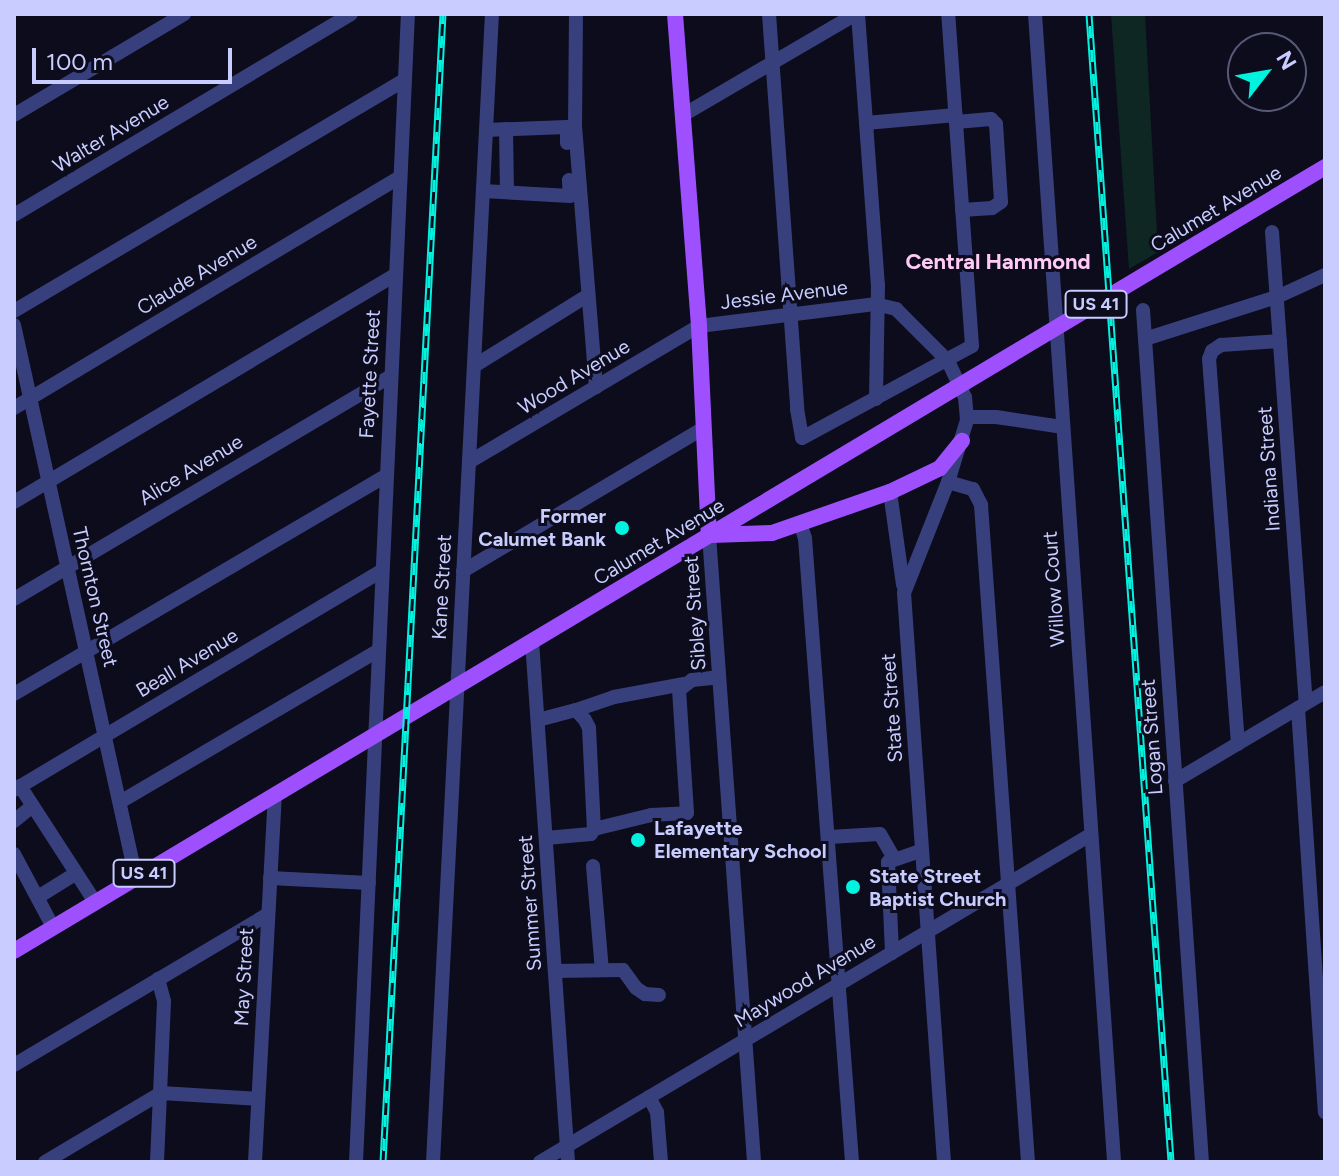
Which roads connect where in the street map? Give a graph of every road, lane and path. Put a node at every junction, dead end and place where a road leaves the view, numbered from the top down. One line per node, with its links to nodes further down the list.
1 (150, 14): 12 (street)
2 (184, 14): 12 (street)
3 (351, 14): 28 (street, Walter Avenue)
4 (408, 14): 14 (street, Fayette Street)
5 (492, 14): 21 (street, Kane Street)
6 (576, 14): 19 (street)
7 (675, 14): 16 (main road, Sibley Street)
8 (769, 14): 13 (street)
9 (857, 14): 13 (street); 18 (street)
10 (948, 14): 17 (street)
11 (1035, 14): 50 (street, Willow Court)
12 (159, 29): 15 (street)
13 (772, 63): 16 (street); 37 (street)
14 (405, 80): 23 (street, Fayette Street); 36 (street)
15 (14, 115)
16 (683, 115): 39 (main road, Sibley Street)
17 (956, 118): 18 (street); 27 (street); 27 (street)
18 (866, 123): 34 (street)
19 (571, 126): 20 (street); 26 (street)
20 (506, 129): 21 (street); 25 (street)
21 (486, 130): 24 (street, Kane Street)
22 (1325, 167): 60 (main road, Calumet Avenue / US 41)
23 (400, 177): 30 (street, Fayette Street); 46 (street, Claude Avenue)
24 (483, 191): 25 (street); 43 (street, Kane Street)
25 (507, 192): 26 (street)
26 (575, 196): 32 (street)
27 (962, 210): 42 (street)
28 (14, 215)
29 (1272, 232): 33 (street, Indiana Street)
30 (395, 275): 44 (street, Fayette Street); 55 (street)
31 (1325, 275): 33 (street)
32 (587, 296): 43 (street); 45 (street)
33 (1277, 297): 40 (street); 41 (street, Indiana Street)
34 (875, 304): 37 (street, Jessie Avenue); 42 (street, State Street); 47 (street)
35 (1143, 310): 40 (street, Logan Street)
36 (14, 311)
37 (790, 315): 39 (street, Jessie Avenue); 47 (street)
38 (14, 325): 46 (street, Thornton Street)
39 (699, 326): 45 (street, Wood Avenue); 51 (main road, Sibley Street)
40 (1145, 339): 80 (street, Logan Street)
41 (1280, 341): 74 (street, Indiana Street); 79 (street)
42 (948, 361): 47 (street); 49 (street, State Street)
43 (474, 366): 53 (street, Kane Street)
44 (389, 377): 54 (street, Fayette Street); 61 (street, Alice Avenue)
45 (596, 387): 53 (street, Wood Avenue)
46 (30, 398): 48 (street, Claude Avenue); 55 (street, Thornton Street)
47 (876, 399)
48 (14, 408)
49 (967, 417): 50 (street); 52 (street, State Street)
50 (1063, 427): 87 (street, Willow Court)
51 (704, 428): 60 (main road, Sibley Street); 62 (street)
52 (962, 441): 56 (street, State Street); 57 (main road)
53 (469, 462): 62 (street, Kane Street)
54 (385, 476): 63 (street, Fayette Street); 67 (street)
55 (49, 481): 58 (street); 61 (street, Thornton Street)
56 (948, 482): 64 (street, State Street); 98 (street)
57 (890, 492): 59 (main road); 64 (street)
58 (14, 502)
59 (800, 523): 60 (main road); 88 (street)
60 (709, 535): 66 (main road, Calumet Avenue / US 41); 69 (street, Sibley Street)
61 (67, 567): 65 (street, Alice Avenue); 67 (street, Thornton Street)
62 (463, 571): 71 (street, Kane Street)
63 (380, 572): 68 (street, Fayette Street); 77 (street, Beall Avenue)
64 (904, 593): 90 (street, State Street)
65 (14, 599)
66 (532, 641): 71 (main road, Calumet Avenue / US 41); 76 (street, Summer Street)
67 (86, 651): 73 (street); 77 (street, Thornton Street)
68 (377, 651): 78 (street, Fayette Street); 83 (street)
69 (719, 677): 70 (street); 111 (street, Sibley Street)
70 (683, 684): 75 (street); 86 (street)
71 (457, 686): 78 (main road, Calumet Avenue / US 41); 122 (street, Kane Street)
72 (1325, 692): 74 (street)
73 (14, 694)
74 (1302, 706): 79 (street); 116 (street, Indiana Street)
75 (576, 710): 76 (street); 86 (street)
76 (538, 720): 89 (street, Summer Street)
77 (105, 735): 81 (street, Beall Avenue); 83 (street, Thornton Street)
78 (373, 736): 82 (main road, Calumet Avenue / US 41); 97 (street, Fayette Street)
79 (1238, 744): 80 (street)
80 (1175, 781): 131 (street, Logan Street)
81 (17, 788): 84 (street)
82 (275, 795): 95 (main road, Calumet Avenue / US 41); 96 (street, May Street)
83 (120, 802): 95 (street, Thornton Street)
84 (31, 807): 85 (street); 94 (street)
85 (14, 821)
86 (594, 829): 89 (street)
87 (1090, 835): 98 (street, Maywood Avenue); 130 (street, Willow Court)
88 (829, 837): 92 (street); 109 (street)
89 (546, 838): 107 (street, Summer Street)
90 (922, 850): 92 (street); 103 (street, State Street)
91 (14, 854): 99 (street)
92 (894, 858): 105 (street)
93 (593, 866): 106 (street)
94 (75, 874): 99 (street); 100 (street)
95 (136, 878): 100 (main road, Calumet Avenue / US 41)
96 (270, 878): 97 (street); 101 (street, May Street)
97 (369, 883): 121 (street, Fayette Street)
98 (1008, 884): 103 (street, Maywood Avenue); 129 (street)
99 (38, 897): 102 (street)
100 (95, 902): 102 (main road, Calumet Avenue / US 41)
101 (268, 914): 108 (street); 115 (street, May Street)
102 (53, 927): 104 (main road, Calumet Avenue / US 41)
103 (928, 931): 105 (street, Maywood Avenue); 128 (street, State Street)
104 (14, 951)
105 (892, 953): 109 (street, Maywood Avenue)
106 (602, 970): 107 (street); 110 (street)
107 (555, 971): 117 (street, Summer Street)
108 (158, 979): 112 (street); 113 (street)
109 (839, 984): 111 (street, Maywood Avenue); 127 (street)
110 (659, 995)
111 (745, 1040): 114 (street, Maywood Avenue); 126 (street, Sibley Street)
112 (14, 1065)
113 (161, 1093): 115 (street); 118 (street); 119 (street)
114 (649, 1097): 117 (street, Maywood Avenue); 125 (street)
115 (258, 1099): 120 (street, May Street)
116 (1325, 1112)
117 (567, 1146): 123 (street, Maywood Avenue); 124 (street, Summer Street)
118 (45, 1162)
119 (157, 1162)
120 (255, 1162)
121 (356, 1162)
122 (433, 1162)
123 (540, 1162)
124 (568, 1162)
125 (661, 1162)
126 (754, 1162)
127 (852, 1162)
128 (944, 1162)
129 (1028, 1162)
130 (1114, 1162)
131 (1202, 1162)

